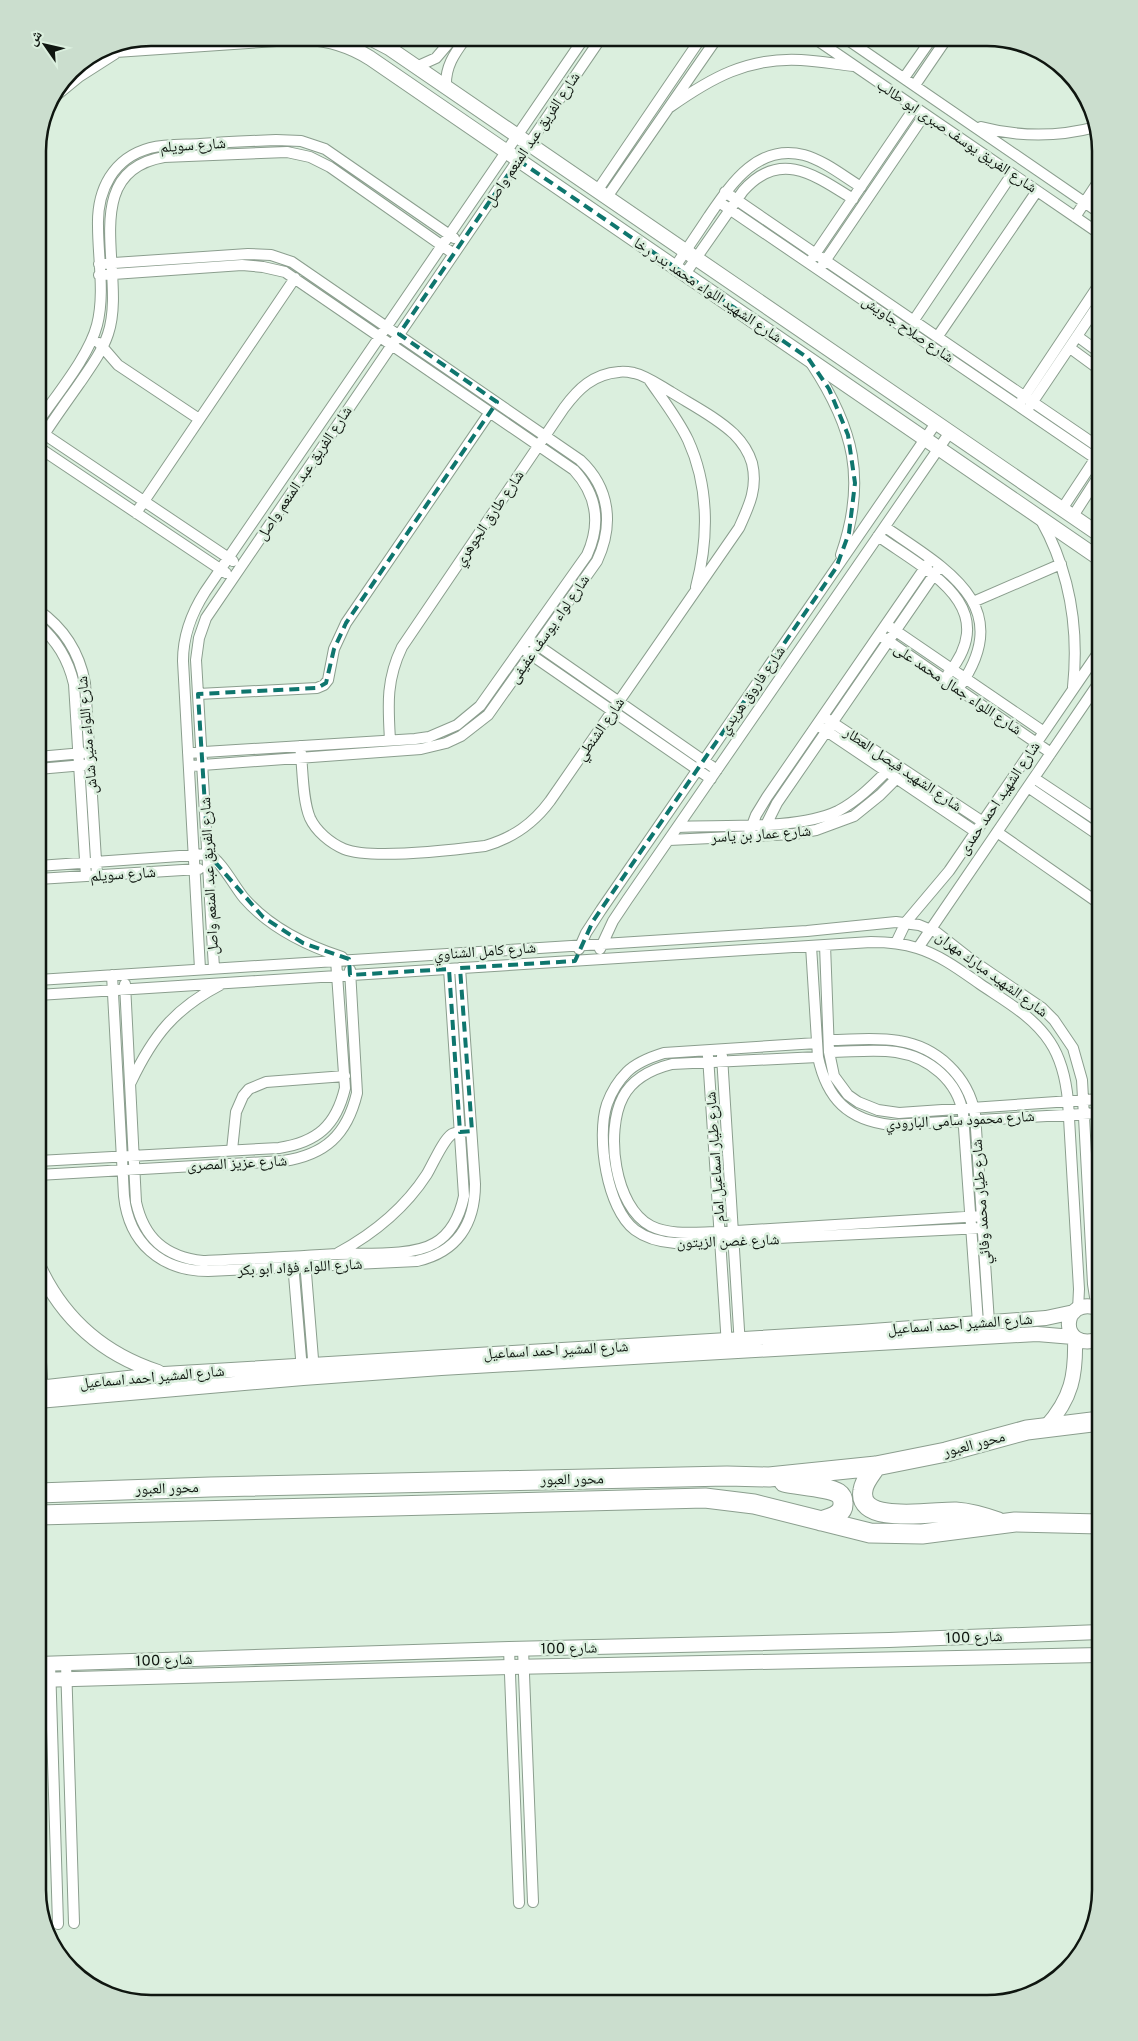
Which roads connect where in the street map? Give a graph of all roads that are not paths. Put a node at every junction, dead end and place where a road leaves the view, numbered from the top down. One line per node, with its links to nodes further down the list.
1 (166, 46): 14 (street)
2 (344, 46): 29 (street, شارع الشهيد اللواء محمد بدر رخا)
3 (383, 46): 17 (street, شارع الشهيد اللواء محمد بدر رخا)
4 (446, 46): 17 (street)
5 (461, 46): 21 (street)
6 (579, 46): 27 (street, شارع الفريق عبد المنعم واصل)
7 (596, 46): 28 (street, شارع الفريق عبد المنعم واصل)
8 (696, 46): 36 (street)
9 (712, 46): 22 (street)
10 (826, 46): 16 (street, شارع الفريق يوسف صبرى ابو طالب)
11 (857, 46): 19 (street, شارع الفريق يوسف صبرى ابو طالب)
12 (926, 46): 19 (street)
13 (942, 46): 20 (street)
14 (129, 48)
15 (108, 56): 18 (street)
16 (855, 66): 22 (street); 23 (street, شارع الفريق يوسف صبرى ابو طالب)
17 (416, 67): 21 (street, شارع الشهيد اللواء محمد بدر رخا)
18 (84, 70)
19 (904, 78): 20 (street, شارع الفريق يوسف صبرى ابو طالب)
20 (915, 86): 25 (street, شارع الفريق يوسف صبرى ابو طالب)
21 (446, 88): 27 (street, شارع الشهيد اللواء محمد بدر رخا)
22 (670, 107): 36 (street)
23 (915, 107): 24 (street, شارع الفريق يوسف صبرى ابو طالب); 32 (street)
24 (925, 114): 31 (street, شارع الفريق يوسف صبرى ابو طالب); 53 (street)
25 (972, 124): 26 (street); 40 (street, شارع الفريق يوسف صبرى ابو طالب)
26 (1089, 128)
27 (517, 136): 28 (street, شارع الشهيد اللواء محمد بدر رخا); 29 (street, شارع الفريق عبد المنعم واصل)
28 (529, 144): 30 (street, شارع الفريق عبد المنعم واصل); 36 (street, شارع الشهيد اللواء محمد بدر رخا)
29 (506, 151): 30 (street, شارع الشهيد اللواء محمد بدر رخا); 47 (street, شارع الفريق عبد المنعم واصل)
30 (518, 160): 48 (street, شارع الفريق عبد المنعم واصل); 58 (street, شارع الشهيد اللواء محمد بدر رخا)
31 (1012, 174): 34 (street, شارع الفريق يوسف صبرى ابو طالب); 64 (street)
32 (861, 187): 35 (street); 37 (street)
33 (1092, 190): 40 (street)
34 (1037, 191): 43 (street, شارع الفريق يوسف صبرى ابو طالب); 69 (street)
35 (725, 192): 38 (street, شارع صلاح جاويش); 39 (street)
36 (602, 194): 52 (street, شارع الشهيد اللواء محمد بدر رخا)
37 (853, 199): 38 (street); 50 (street)
38 (736, 200): 42 (street); 50 (street, شارع صلاح جاويش)
39 (719, 202): 42 (street, شارع صلاح جاويش); 52 (street)
40 (1084, 202): 41 (street, شارع الفريق يوسف صبرى ابو طالب); 43 (street)
41 (1092, 206)
42 (730, 209): 52 (street); 54 (street, شارع صلاح جاويش)
43 (1074, 217): 45 (street, شارع الفريق يوسف صبرى ابو طالب)
44 (1092, 219): 45 (street)
45 (1087, 225): 46 (street, شارع الفريق يوسف صبرى ابو طالب)
46 (1092, 228)
47 (450, 234): 48 (street, شارع سويلم); 49 (street, شارع الفريق عبد المنعم واصل); 56 (street, شارع سويلم)
48 (461, 243): 51 (street, شارع الفريق عبد المنعم واصل)
49 (442, 246): 51 (street, شارع سويلم); 55 (street, شارع سويلم); 65 (street, شارع الفريق عبد المنعم واصل)
50 (816, 253): 53 (street, شارع صلاح جاويش); 54 (street)
51 (454, 254): 67 (street, شارع الفريق عبد المنعم واصل)
52 (691, 255): 58 (street); 84 (street, شارع الشهيد اللواء محمد بدر رخا)
53 (826, 260): 57 (street); 64 (street, شارع صلاح جاويش)
54 (810, 262): 57 (street, شارع صلاح جاويش)
55 (112, 263): 56 (street, شارع لواء يوسف عفيفى); 59 (street, شارع سويلم); 65 (street, شارع لواء يوسف عفيفى)
56 (99, 264): 60 (street, شارع سويلم)
57 (820, 269): 80 (street, شارع صلاح جاويش)
58 (680, 270): 75 (street, شارع الشهيد اللواء محمد بدر رخا)
59 (112, 274): 60 (street, شارع لواء يوسف عفيفى); 61 (street, شارع لواء يوسف عفيفى); 73 (street, شارع سويلم)
60 (100, 275): 66 (street, شارع سويلم)
61 (295, 278): 68 (street, شارع لواء يوسف عفيفى); 83 (street)
62 (1092, 295): 79 (street)
63 (1092, 314): 70 (street)
64 (914, 320): 69 (street, شارع صلاح جاويش)
65 (387, 326): 67 (street, شارع لواء يوسف عفيفى); 68 (street, شارع الفريق عبد المنعم واصل)
66 (94, 334): 73 (street); 81 (street, شارع سويلم)
67 (399, 334): 71 (street, شارع الفريق عبد المنعم واصل); 88 (street, شارع لواء يوسف عفيفى)
68 (380, 336): 71 (street, شارع لواء يوسف عفيفى); 105 (street, شارع الفريق عبد المنعم واصل)
69 (938, 336): 79 (street, شارع صلاح جاويش)
70 (1077, 336): 72 (street); 74 (street)
71 (392, 344): 82 (street, شارع لواء يوسف عفيفى); 108 (street, شارع الفريق عبد المنعم واصل)
72 (1092, 347)
73 (102, 348): 83 (street); 85 (street, شارع سويلم)
74 (1070, 348): 76 (street); 79 (street)
75 (808, 358): 89 (street, شارع الشهيد اللواء محمد بدر رخا); 110 (street)
76 (1092, 364)
77 (648, 378): 78 (street, شارع طارق الجوهري); 88 (street, شارع طارق الجوهري); 115 (street)
78 (664, 388): 115 (street, شارع الشنطي)
79 (1029, 399): 80 (street); 91 (street, شارع صلاح جاويش)
80 (1023, 408): 93 (street, شارع صلاح جاويش)
81 (46, 410)
82 (490, 412): 90 (street, شارع لواء يوسف عفيفى); 133 (street)
83 (199, 419): 97 (street)
84 (936, 423): 86 (street, شارع الشهيد اللواء محمد بدر رخا); 89 (street, شارع فاروق هريدي)
85 (46, 425)
86 (950, 432): 92 (street, شارع فاروق هريدي); 98 (street, شارع الشهيد اللواء محمد بدر رخا)
87 (46, 435): 97 (street)
88 (545, 435): 90 (street, شارع طارق الجوهري); 124 (street, شارع لواء يوسف عفيفى)
89 (925, 439): 92 (street, شارع الشهيد اللواء محمد بدر رخا); 110 (street, شارع فاروق هريدي)
90 (539, 445): 122 (street, شارع لواء يوسف عفيفى); 142 (street, شارع طارق الجوهري)
91 (1092, 447)
92 (939, 448): 100 (street, شارع الشهيد اللواء محمد بدر رخا); 101 (street, شارع فاروق هريدي)
93 (1092, 448)
94 (46, 451): 99 (street)
95 (1092, 466): 98 (street)
96 (1092, 484): 98 (street)
97 (144, 501): 99 (street); 105 (street)
98 (1068, 512): 102 (street, شارع الشهيد اللواء محمد بدر رخا)
99 (136, 513): 112 (street)
100 (1040, 517): 104 (street, شارع الشهيد اللواء محمد بدر رخا); 107 (street)
101 (885, 527): 103 (street, شارع فاروق هريدي); 106 (street)
102 (1092, 529)
103 (878, 536): 111 (street); 159 (street, شارع فاروق هريدي)
104 (1092, 553)
105 (228, 558): 108 (street); 112 (street, شارع الفريق عبد المنعم واصل)
106 (931, 559): 109 (street); 111 (street)
107 (1061, 564): 116 (street); 132 (street)
108 (240, 566): 114 (street, شارع الفريق عبد المنعم واصل)
109 (940, 566): 113 (street); 116 (street)
110 (836, 568): 152 (street, شارع فاروق هريدي)
111 (924, 569): 113 (street); 118 (street)
112 (220, 570): 114 (street); 147 (street, شارع الفريق عبد المنعم واصل)
113 (933, 576): 120 (street); 128 (street)
114 (232, 577): 133 (street, شارع الفريق عبد المنعم واصل)
115 (694, 594): 135 (street, شارع الشنطي)
116 (973, 602): 129 (street)
117 (46, 621): 146 (street, شارع اللواء منير شاش)
118 (886, 624): 120 (street, شارع اللواء جمال محمد على); 121 (street)
119 (46, 627): 149 (street, شارع اللواء منير شاش)
120 (896, 630): 123 (street); 128 (street, شارع اللواء جمال محمد على)
121 (879, 634): 123 (street, شارع اللواء جمال محمد على); 137 (street)
122 (528, 639): 124 (street); 125 (street, شارع لواء يوسف عفيفى)
123 (888, 641): 130 (street, شارع اللواء جمال محمد على); 138 (street)
124 (538, 646): 126 (street, شارع لواء يوسف عفيفى); 135 (street)
125 (522, 648): 126 (street); 142 (street, شارع لواء يوسف عفيفى)
126 (531, 655): 136 (street); 151 (street, شارع لواء يوسف عفيفى)
127 (1092, 662): 132 (street, شارع الشهيد احمد حمدى)
128 (952, 669): 129 (street, شارع اللواء جمال محمد على); 130 (street)
129 (966, 678): 131 (street); 141 (street, شارع اللواء جمال محمد على)
130 (944, 679): 131 (street, شارع اللواء جمال محمد على)
131 (958, 689): 143 (street, شارع اللواء جمال محمد على)
132 (1073, 690): 141 (street, شارع الشهيد احمد حمدى)
133 (198, 694): 145 (street, شارع الفريق عبد المنعم واصل)
134 (1092, 695): 148 (street, شارع الشهيد احمد حمدى)
135 (619, 702): 136 (street, شارع الشنطي); 152 (street)
136 (612, 711): 151 (street, شارع الشنطي); 158 (street)
137 (823, 716): 138 (street, شارع الشهيد فيصل العطار); 139 (street)
138 (832, 722): 140 (street); 166 (street, شارع الشهيد فيصل العطار)
139 (816, 725): 140 (street, شارع الشهيد فيصل العطار); 167 (street)
140 (826, 731): 160 (street, شارع الشهيد فيصل العطار); 168 (street)
141 (1044, 732): 143 (street, شارع الشهيد احمد حمدى)
142 (390, 740): 144 (street, شارع لواء يوسف عفيفى)
143 (1037, 743): 148 (street, شارع اللواء جمال محمد على); 166 (street, شارع الشهيد احمد حمدى)
144 (300, 746): 145 (street, شارع لواء يوسف عفيفى); 151 (street, شارع الشنطي)
145 (202, 752): 147 (street, شارع لواء يوسف عفيفى); 155 (street, شارع الفريق عبد المنعم واصل)
146 (89, 753): 149 (street); 153 (street, شارع اللواء منير شاش)
147 (188, 753): 156 (street, شارع الفريق عبد المنعم واصل)
148 (1051, 753): 161 (street, شارع الشهيد احمد حمدى)
149 (78, 754): 150 (street); 154 (street, شارع اللواء منير شاش)
150 (46, 756)
151 (302, 758): 155 (street, شارع لواء يوسف عفيفى)
152 (704, 760): 158 (street, شارع فاروق هريدي); 159 (street)
153 (90, 764): 154 (street); 179 (street, شارع اللواء منير شاش)
154 (79, 765): 157 (street); 178 (street, شارع اللواء منير شاش)
155 (202, 765): 156 (street, شارع لواء يوسف عفيفى); 176 (street, شارع الفريق عبد المنعم واصل)
156 (188, 766): 177 (street, شارع الفريق عبد المنعم واصل)
157 (46, 768)
158 (697, 770): 162 (street); 191 (street, شارع فاروق هريدي)
159 (717, 770): 162 (street, شارع فاروق هريدي)
160 (886, 772): 163 (street, شارع الشهيد فيصل العطار); 168 (street, شارع عمار بن ياسر)
161 (1034, 778): 164 (street, شارع الشهيد احمد حمدى); 165 (street)
162 (711, 779): 169 (street, شارع فاروق هريدي)
163 (896, 779): 171 (street, شارع الشهيد فيصل العطار); 173 (street, شارع عمار بن ياسر)
164 (1028, 787): 170 (street); 172 (street, شارع الشهيد احمد حمدى)
165 (1092, 817)
166 (983, 822): 171 (street, شارع الشهيد احمد حمدى)
167 (752, 824): 168 (street, شارع عمار بن ياسر); 169 (street, شارع عمار بن ياسر); 174 (street)
168 (765, 824): 173 (street)
169 (678, 827): 175 (street, شارع فاروق هريدي)
170 (1092, 831)
171 (976, 832): 187 (street, شارع الشهيد احمد حمدى)
172 (997, 832): 186 (street); 188 (street, شارع الشهيد احمد حمدى)
173 (761, 835): 174 (street, شارع عمار بن ياسر)
174 (748, 836): 175 (street, شارع عمار بن ياسر)
175 (669, 840): 190 (street, شارع فاروق هريدي)
176 (208, 854): 177 (street, شارع سويلم); 181 (street, شارع الفريق عبد المنعم واصل); 195 (street)
177 (194, 855): 179 (street, شارع سويلم); 182 (street, شارع الفريق عبد المنعم واصل)
178 (85, 862): 179 (street, شارع سويلم); 180 (street, شارع سويلم); 183 (street, شارع اللواء منير شاش)
179 (97, 862): 184 (street, شارع اللواء منير شاش)
180 (46, 865)
181 (208, 869): 182 (street, شارع سويلم); 199 (street, شارع الفريق عبد المنعم واصل)
182 (194, 870): 184 (street, شارع سويلم); 201 (street, شارع الفريق عبد المنعم واصل)
183 (86, 876): 184 (street, شارع سويلم); 185 (street, شارع سويلم)
184 (98, 876)
185 (46, 879)
186 (1092, 898)
187 (906, 922): 188 (street, شارع كامل الشناوي); 189 (street, شارع الشهيد احمد حمدى); 190 (street, شارع كامل الشناوي)
188 (931, 929): 194 (street, شارع الشهيد احمد حمدى); 224 (street, شارع الشهيد مبارك مهران)
189 (896, 943): 192 (street, شارع كامل الشناوي); 194 (street, شارع كامل الشناوي)
190 (602, 944): 191 (street, شارع كامل الشناوي); 197 (street, شارع فاروق هريدي)
191 (580, 945): 195 (street, شارع كامل الشناوي); 198 (street, شارع فاروق هريدي)
192 (825, 945): 193 (street, شارع كامل الشناوي); 212 (street, شارع محمود سامى البارودي)
193 (812, 946): 197 (street, شارع كامل الشناوي); 213 (street, شارع محمود سامى البارودي)
194 (918, 948): 226 (street, شارع الشهيد مبارك مهران)
195 (349, 959): 196 (street, شارع كامل الشناوي); 205 (street, شارع عزيز المصرى)
196 (336, 960): 199 (street, شارع كامل الشناوي); 206 (street, شارع عزيز المصرى)
197 (597, 960): 198 (street, شارع كامل الشناوي)
198 (575, 961): 200 (street, شارع كامل الشناوي)
199 (214, 968): 201 (street, شارع كامل الشناوي)
200 (460, 968): 202 (street, شارع كامل الشناوي); 234 (street, شارع اللواء فؤاد ابو بكر)
201 (200, 969): 203 (street, شارع كامل الشناوي)
202 (449, 969): 205 (street, شارع كامل الشناوي); 235 (street, شارع اللواء فؤاد ابو بكر)
203 (124, 974): 204 (street, شارع كامل الشناوي); 210 (street, شارع اللواء فؤاد ابو بكر)
204 (112, 975): 207 (street, شارع كامل الشناوي); 209 (street, شارع اللواء فؤاد ابو بكر)
205 (350, 975): 206 (street, شارع كامل الشناوي); 240 (street, شارع عزيز المصرى)
206 (338, 976): 208 (street, شارع كامل الشناوي); 222 (street, شارع عزيز المصرى)
207 (46, 979)
208 (224, 983): 210 (street, شارع كامل الشناوي); 223 (street)
209 (113, 990): 210 (street, شارع كامل الشناوي); 211 (street, شارع كامل الشناوي); 238 (street, شارع اللواء فؤاد ابو بكر)
210 (125, 990): 223 (street, شارع اللواء فؤاد ابو بكر)
211 (46, 994)
212 (829, 1040): 214 (street, شارع طيار محمد وفائي); 217 (street, شارع محمود سامى البارودي)
213 (817, 1043): 215 (street, شارع غصن الزيتون); 219 (street, شارع محمود سامى البارودي)
214 (913, 1044): 218 (street); 227 (street, شارع طيار محمد وفائي)
215 (721, 1049): 216 (street, شارع غصن الزيتون); 221 (street, شارع طيار اسماعيل امام)
216 (708, 1050): 220 (street, شارع طيار اسماعيل امام); 244 (street, شارع غصن الزيتون)
217 (829, 1052): 218 (street, شارع طيار محمد وفائي); 228 (street, شارع محمود سامى البارودي)
218 (911, 1056): 228 (street, شارع طيار محمد وفائي)
219 (818, 1057): 221 (street, شارع غصن الزيتون); 233 (street, شارع محمود سامى البارودي)
220 (709, 1062): 221 (street, شارع غصن الزيتون); 243 (street, شارع غصن الزيتون); 250 (street, شارع طيار اسماعيل امام)
221 (722, 1062): 249 (street, شارع طيار اسماعيل امام)
222 (345, 1076): 236 (street, شارع عزيز المصرى); 236 (street)
223 (130, 1083): 237 (street, شارع اللواء فؤاد ابو بكر)
224 (1083, 1099): 225 (street, شارع محمود سامى البارودي); 226 (street, شارع محمود سامى البارودي); 229 (street, شارع الشهيد مبارك مهران)
225 (1092, 1099)
226 (1068, 1100): 227 (street, شارع محمود سامى البارودي); 231 (street, شارع الشهيد مبارك مهران)
227 (974, 1108): 228 (street, شارع محمود سامى البارودي); 232 (street, شارع طيار محمد وفائي)
228 (962, 1109): 233 (street, شارع طيار محمد وفائي)
229 (1084, 1114): 230 (street, شارع محمود سامى البارودي); 231 (street, شارع محمود سامى البارودي); 254 (street, شارع الشهيد مبارك مهران)
230 (1092, 1114)
231 (1069, 1115): 232 (street, شارع محمود سامى البارودي); 257 (street, شارع الشهيد مبارك مهران)
232 (975, 1120): 233 (street, شارع محمود سامى البارودي); 245 (street, شارع طيار محمد وفائي)
233 (964, 1121): 246 (street, شارع طيار محمد وفائي)
234 (472, 1131): 235 (street); 253 (street, شارع اللواء فؤاد ابو بكر)
235 (460, 1132): 251 (street); 251 (street, شارع اللواء فؤاد ابو بكر)
236 (232, 1150): 237 (street, شارع عزيز المصرى)
237 (134, 1155): 238 (street, شارع عزيز المصرى); 240 (street, شارع اللواء فؤاد ابو بكر)
238 (123, 1156): 239 (street, شارع عزيز المصرى); 241 (street, شارع اللواء فؤاد ابو بكر)
239 (46, 1161)
240 (134, 1168): 241 (street, شارع عزيز المصرى); 252 (street, شارع اللواء فؤاد ابو بكر)
241 (124, 1169): 242 (street, شارع عزيز المصرى); 252 (street, شارع اللواء فؤاد ابو بكر)
242 (46, 1174)
243 (619, 1179): 244 (street); 250 (street, شارع غصن الزيتون)
244 (608, 1181): 250 (street, شارع غصن الزيتون)
245 (982, 1216): 246 (street, شارع غصن الزيتون); 248 (street, شارع طيار محمد وفائي)
246 (971, 1217): 247 (street, شارع طيار محمد وفائي); 249 (street, شارع غصن الزيتون)
247 (971, 1228): 248 (street, شارع غصن الزيتون); 249 (street, شارع غصن الزيتون); 258 (street, شارع طيار محمد وفائي)
248 (982, 1228): 258 (street, شارع طيار محمد وفائي)
249 (733, 1236): 250 (street, شارع غصن الزيتون); 261 (street, شارع طيار اسماعيل امام)
250 (720, 1237): 261 (street, شارع طيار اسماعيل امام)
251 (335, 1254): 253 (street, شارع اللواء فؤاد ابو بكر)
252 (293, 1262): 253 (street, شارع اللواء فؤاد ابو بكر); 262 (street)
253 (305, 1262): 262 (street)
254 (1092, 1265)
255 (46, 1280): 263 (street)
256 (1092, 1308): 257 (street, شارع المشير احمد اسماعيل)
257 (1076, 1311): 258 (street, شارع المشير احمد اسماعيل); 259 (street)
258 (983, 1323): 261 (street, شارع المشير احمد اسماعيل)
259 (1074, 1337): 260 (street, شارع المشير احمد اسماعيل); 261 (street, شارع المشير احمد اسماعيل); 267 (street)
260 (1092, 1341)
261 (734, 1346): 262 (street, شارع المشير احمد اسماعيل)
262 (308, 1371): 263 (street, شارع المشير احمد اسماعيل); 264 (street, شارع المشير احمد اسماعيل)
263 (164, 1374): 265 (street, شارع المشير احمد اسماعيل)
264 (46, 1393)
265 (46, 1393)
266 (1092, 1422): 267 (highway, محور العبور)
267 (1046, 1427): 268 (highway, محور العبور)
268 (876, 1466): 269 (highway, محور العبور); 273 (highway)
269 (769, 1477): 270 (highway, محور العبور); 272 (highway)
270 (46, 1493)
271 (46, 1515): 272 (highway, محور العبور)
272 (821, 1521): 273 (highway, محور العبور)
273 (1000, 1523): 274 (highway, محور العبور)
274 (1092, 1528)
275 (1092, 1632): 276 (street, شارع 100)
276 (516, 1649): 278 (street, شارع 100); 280 (street)
277 (1092, 1655): 280 (street, شارع 100)
278 (66, 1663): 279 (street, شارع 100); 281 (street)
279 (46, 1664)
280 (518, 1667): 281 (street, شارع 100); 284 (street); 285 (street)
281 (67, 1679): 282 (street, شارع 100); 286 (street)
282 (46, 1680)
283 (46, 1708): 287 (street)
284 (513, 1749): 285 (street); 289 (street)
285 (527, 1749): 288 (street)
286 (71, 1831): 287 (street); 290 (street)
287 (55, 1832): 291 (street)
288 (533, 1902)
289 (519, 1903)
290 (74, 1923)
291 (58, 1924)

